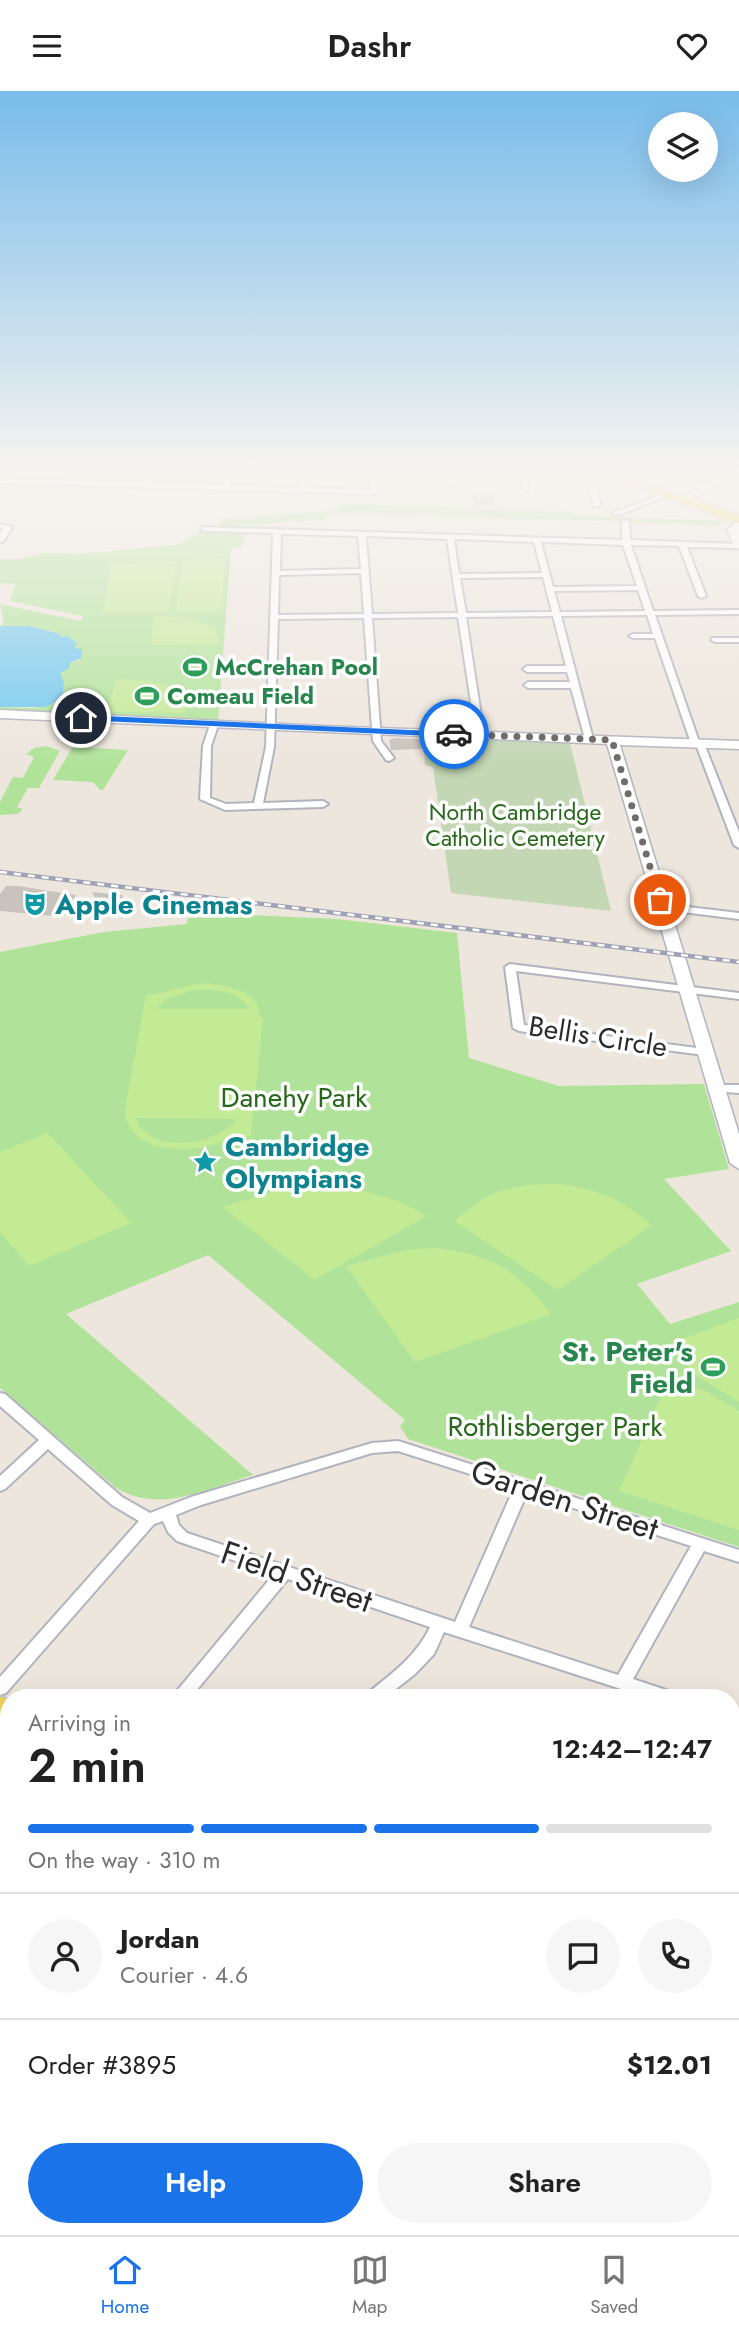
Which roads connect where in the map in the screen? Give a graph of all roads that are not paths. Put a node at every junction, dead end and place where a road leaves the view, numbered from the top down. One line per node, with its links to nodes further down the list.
1 (275, 568): 7 (street)
2 (455, 568): 9 (street)
3 (544, 568): 8 (street)
4 (635, 568): 10 (street)
5 (691, 568): 12 (street)
6 (365, 571): 7 (street); 20 (street)
7 (275, 573): 21 (street)
8 (546, 575): 9 (street); 11 (street)
9 (456, 576): 19 (street)
10 (642, 588): 11 (street); 16 (street)
11 (550, 589): 18 (street)
12 (702, 596)
13 (611, 601): 15 (street)
14 (739, 612): 16 (street)
15 (617, 613): 16 (street); 18 (street)
16 (650, 613): 24 (street)
17 (529, 614): 18 (street); 19 (street); 22 (street)
18 (556, 614): 28 (street)
19 (462, 615): 20 (street); 35 (street)
20 (368, 616): 21 (street); 34 (street)
21 (274, 617): 33 (street)
22 (532, 627)
23 (634, 636): 24 (street)
24 (659, 636): 38 (street)
25 (715, 640): 26 (street)
26 (739, 640)
27 (527, 669): 28 (street)
28 (569, 669): 30 (street)
29 (528, 685): 30 (street)
30 (574, 685): 36 (street)
31 (0, 714): 32 (street)
32 (214, 725): 33 (street); 42 (street)
33 (271, 728): 34 (street); 42 (street)
34 (376, 732): 35 (street); 40 (street)
35 (480, 735): 36 (street)
36 (589, 739): 37 (street)
37 (612, 740): 38 (street); 44 (street)
38 (698, 744): 39 (street); 43 (street)
39 (739, 745)
40 (389, 758)
41 (323, 804): 42 (street)
42 (258, 805)
43 (739, 845)
44 (662, 907): 45 (street); 46 (street)
45 (739, 916)
46 (688, 990): 47 (street); 48 (street); 48 (street, Bellis Circle)
47 (739, 996)
48 (704, 1052): 49 (street)
49 (716, 1089): 50 (street); 51 (street)
50 (739, 1089)
51 (739, 1163)
52 (0, 1398): 53 (street)
53 (47, 1440): 54 (street); 57 (street)
54 (0, 1485)
55 (523, 1485): 56 (street, Garden Street); 58 (street, Garden Street); 62 (street)
56 (167, 1512): 57 (street, Garden Street); 60 (street, Field Street)
57 (149, 1520): 64 (street)
58 (701, 1543): 59 (street, Garden Street); 63 (street)
59 (739, 1556)
60 (285, 1572): 61 (street, Field Street); 65 (street)
61 (440, 1624): 62 (street, Field Street); 66 (street)
62 (460, 1630): 63 (street, Field Street)
63 (622, 1683): 67 (street, Field Street)
64 (0, 1688)
65 (189, 1689)
66 (385, 1689)
67 (641, 1689)

